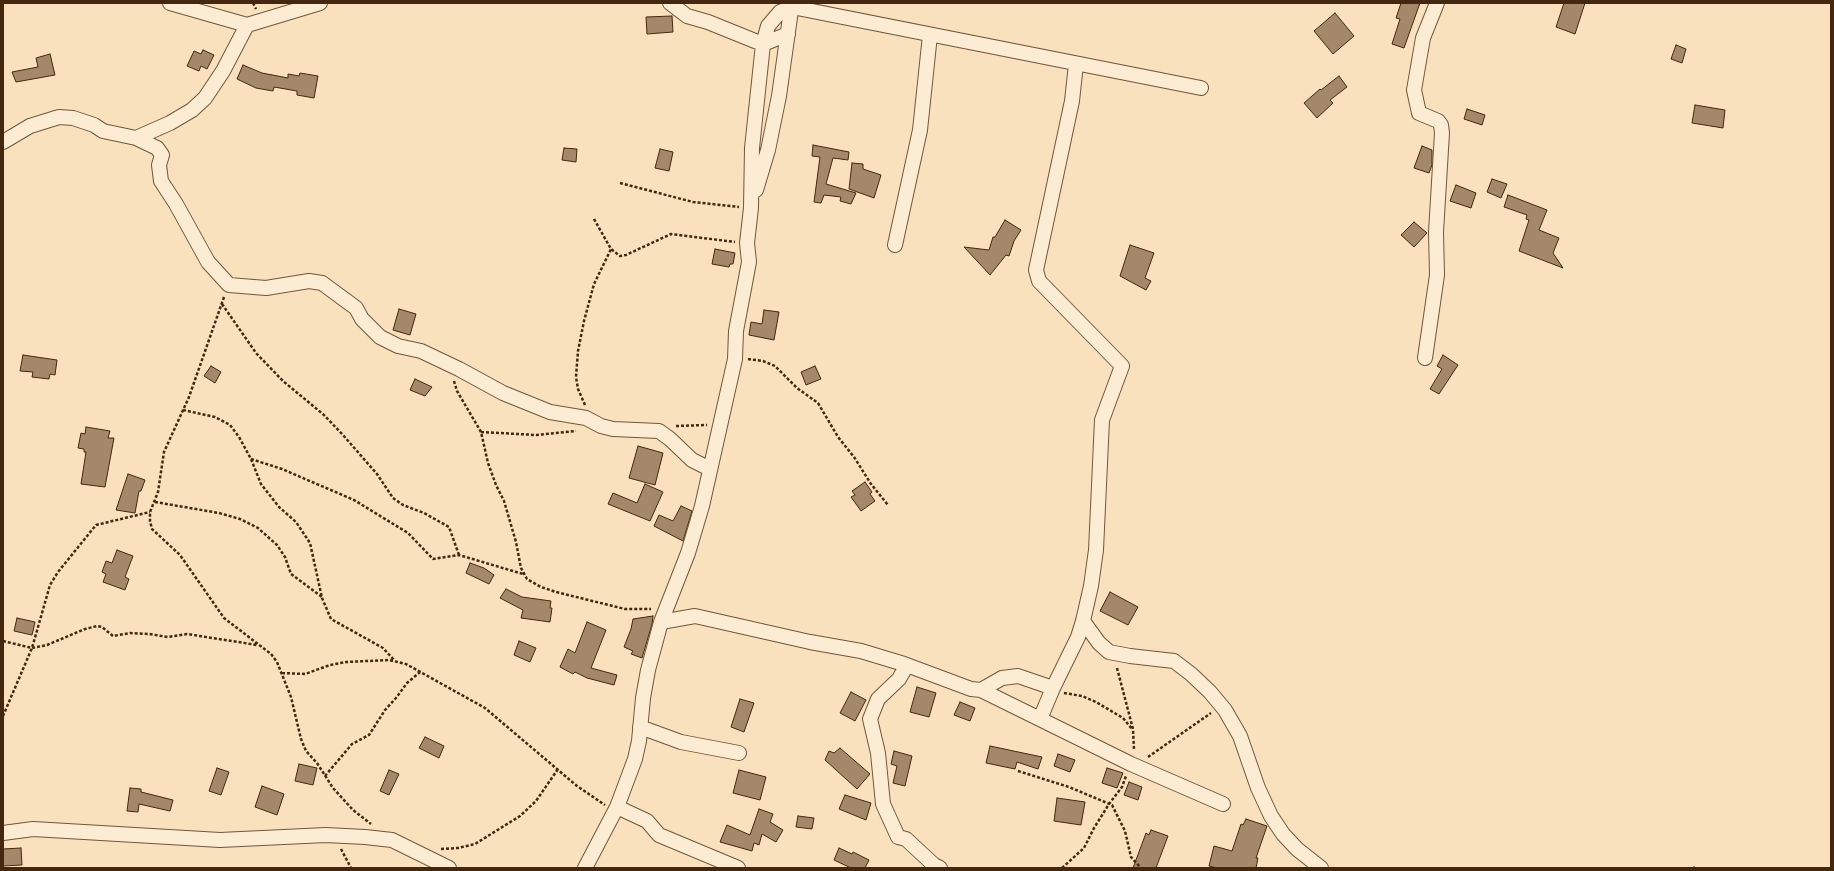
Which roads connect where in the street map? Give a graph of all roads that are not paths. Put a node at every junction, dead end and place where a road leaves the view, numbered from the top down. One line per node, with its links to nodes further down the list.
1 (170, 3): 6 (street)
2 (320, 3): 6 (street)
3 (670, 3): 9 (street)
4 (1437, 3): 16 (street)
5 (792, 5): 7 (street); 8 (street); 9 (street)
6 (247, 25): 12 (street)
7 (788, 34): 9 (street); 14 (street)
8 (930, 36): 10 (street); 15 (street)
9 (763, 44): 14 (street)
10 (1076, 64): 11 (street); 19 (street)
11 (1201, 88)
12 (136, 138): 13 (street); 17 (street)
13 (3, 142)
14 (751, 208): 17 (street)
15 (895, 245)
16 (1425, 358)
17 (710, 470): 18 (street)
18 (664, 615): 20 (street); 24 (street)
19 (1083, 621): 22 (street); 33 (street)
20 (907, 665): 21 (street); 32 (street)
21 (981, 690): 22 (street); 23 (street)
22 (1052, 691): 23 (street)
23 (1040, 719): 26 (street)
24 (640, 727): 25 (street); 27 (street)
25 (739, 753)
26 (1223, 804)
27 (617, 807): 30 (street); 31 (street)
28 (3, 833): 29 (street)
29 (449, 868)
30 (585, 868)
31 (738, 868)
32 (940, 868)
33 (1321, 868)

